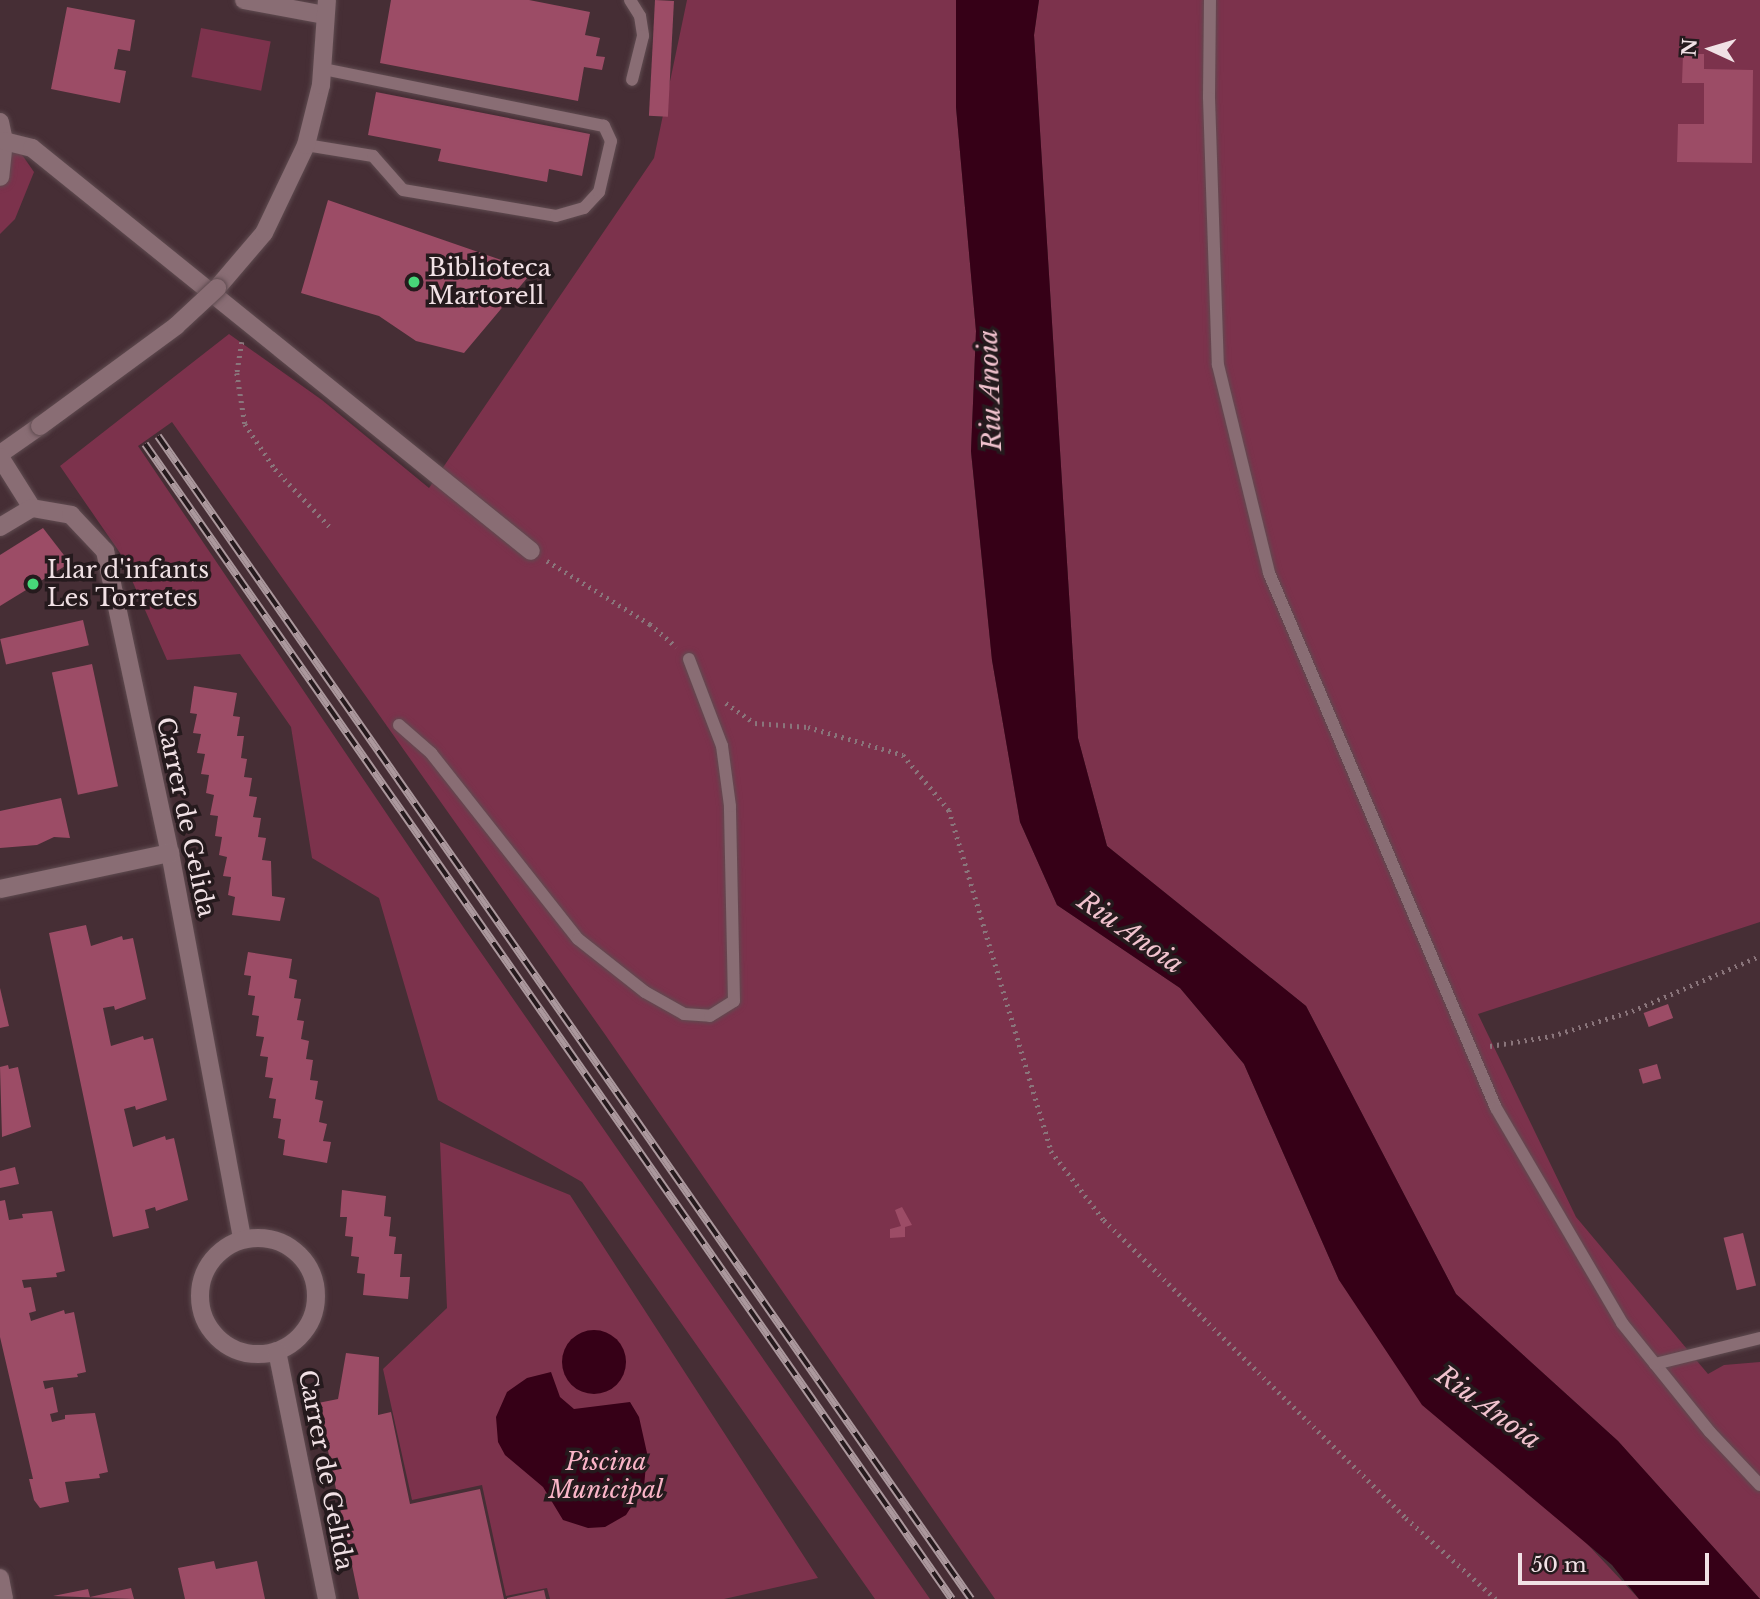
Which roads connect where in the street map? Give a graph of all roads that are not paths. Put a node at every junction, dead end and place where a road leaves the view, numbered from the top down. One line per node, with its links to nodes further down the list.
1 (244, 0): 4 (street)
2 (630, 0): 6 (lane)
3 (1210, 0): 22 (lane)
4 (326, 7): 5 (street)
5 (323, 69): 9 (street); 9 (lane)
6 (632, 80)
7 (0, 122): 8 (street)
8 (4, 141): 10 (street); 14 (street)
9 (306, 145): 11 (street, bridge)
10 (0, 177)
11 (0, 456): 12 (street)
12 (32, 508): 13 (street); 17 (street, Carrer de Gelida)
13 (0, 527)
14 (531, 551)
15 (690, 659): 16 (lane)
16 (399, 725)
17 (170, 853): 18 (street); 19 (street, Carrer de Gelida)
18 (0, 889)
19 (242, 1239): 21 (street); 21 (street)
20 (1760, 1338): 22 (lane)
21 (278, 1351): 26 (street, Carrer de Gelida)
22 (1655, 1364): 23 (lane)
23 (1760, 1485)
24 (0, 1577): 25 (street)
25 (4, 1599)
26 (327, 1599)

